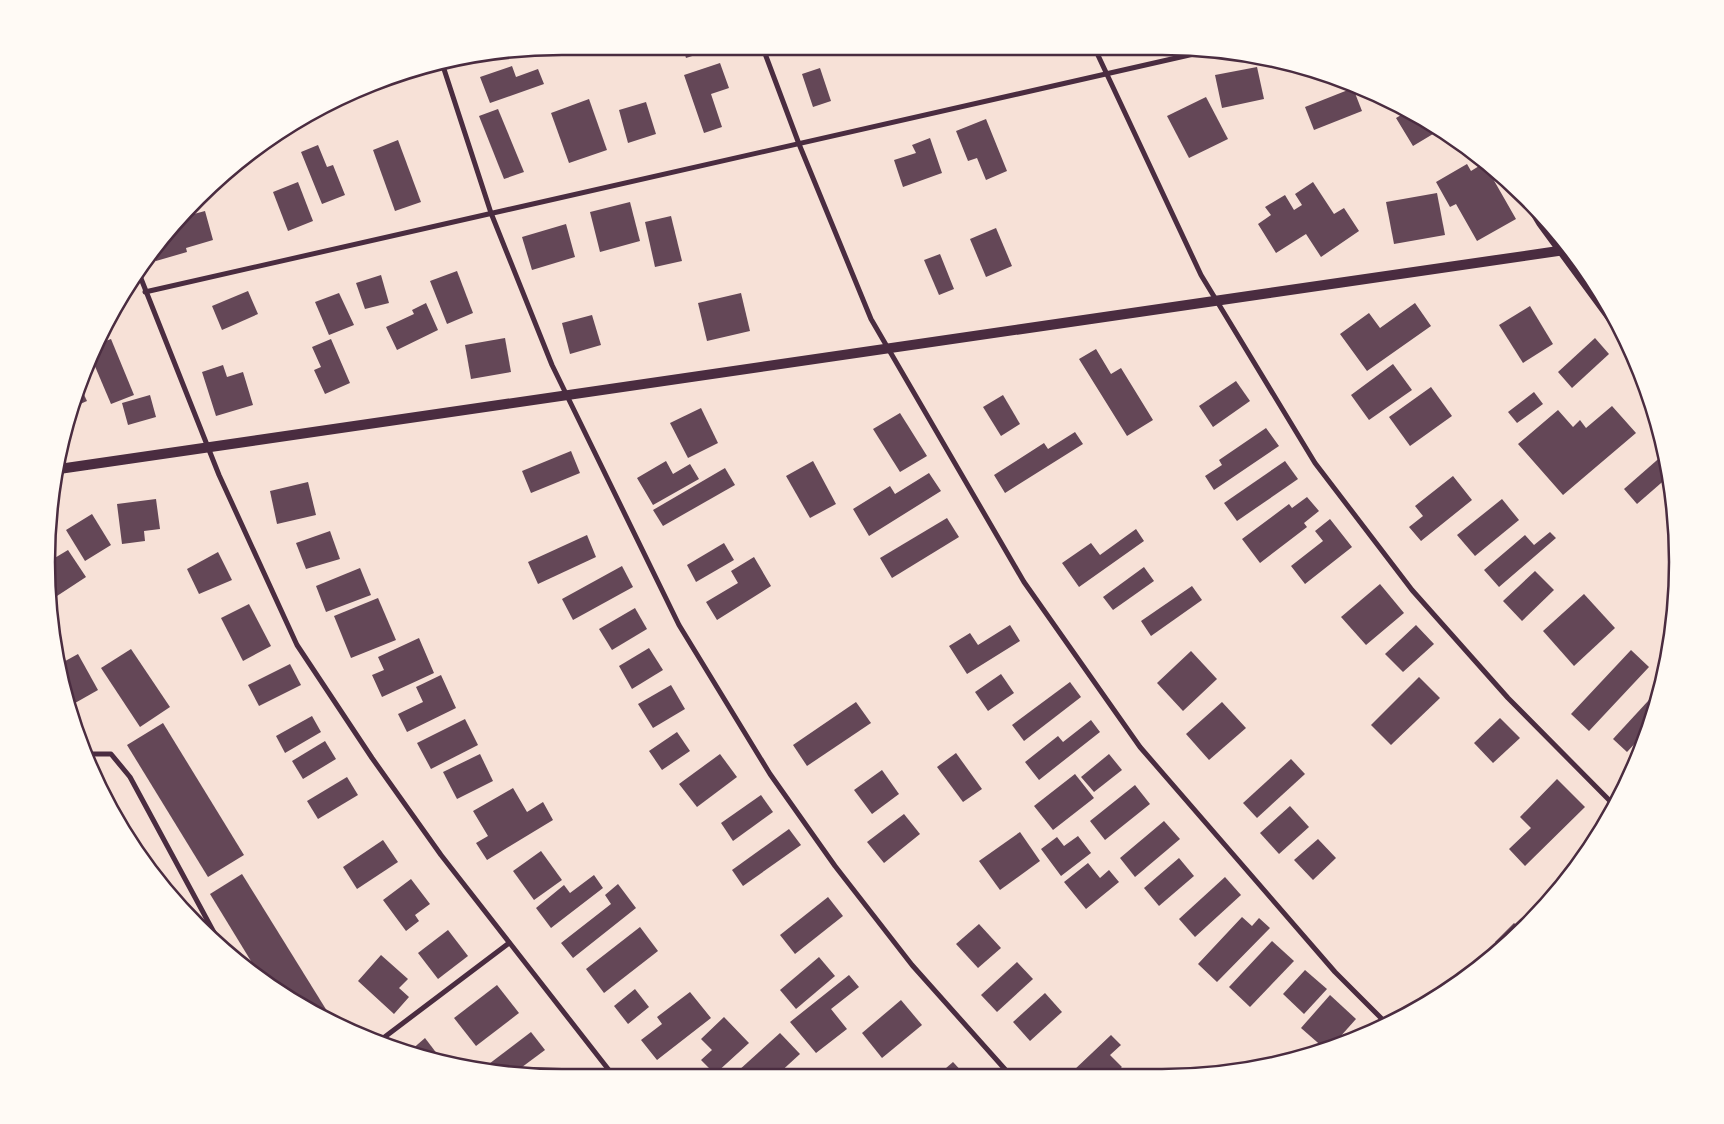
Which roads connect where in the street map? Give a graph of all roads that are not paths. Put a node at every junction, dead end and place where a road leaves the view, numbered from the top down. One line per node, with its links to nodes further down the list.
1 (766, 55): 6 (street)
2 (1098, 55): 5 (street)
3 (1186, 56): 5 (street)
4 (444, 69): 7 (street)
5 (1106, 74): 6 (street); 13 (street)
6 (799, 144): 7 (street); 15 (street)
7 (491, 213): 12 (street); 16 (street)
8 (1535, 219): 10 (street)
9 (1563, 251): 10 (main road)
10 (1559, 252): 13 (main road); 14 (street)
11 (141, 279): 12 (street)
12 (145, 292): 17 (street)
13 (1216, 300): 15 (main road); 20 (street)
14 (1600, 308)
15 (889, 348): 16 (main road); 23 (street)
16 (569, 395): 17 (main road); 26 (street)
17 (207, 446): 18 (main road); 22 (street)
18 (64, 468)
19 (93, 754): 21 (street)
20 (1609, 800)
21 (212, 929)
22 (509, 943): 24 (street); 25 (street)
23 (1382, 1019)
24 (385, 1037)
25 (608, 1069)
26 (1005, 1069)

